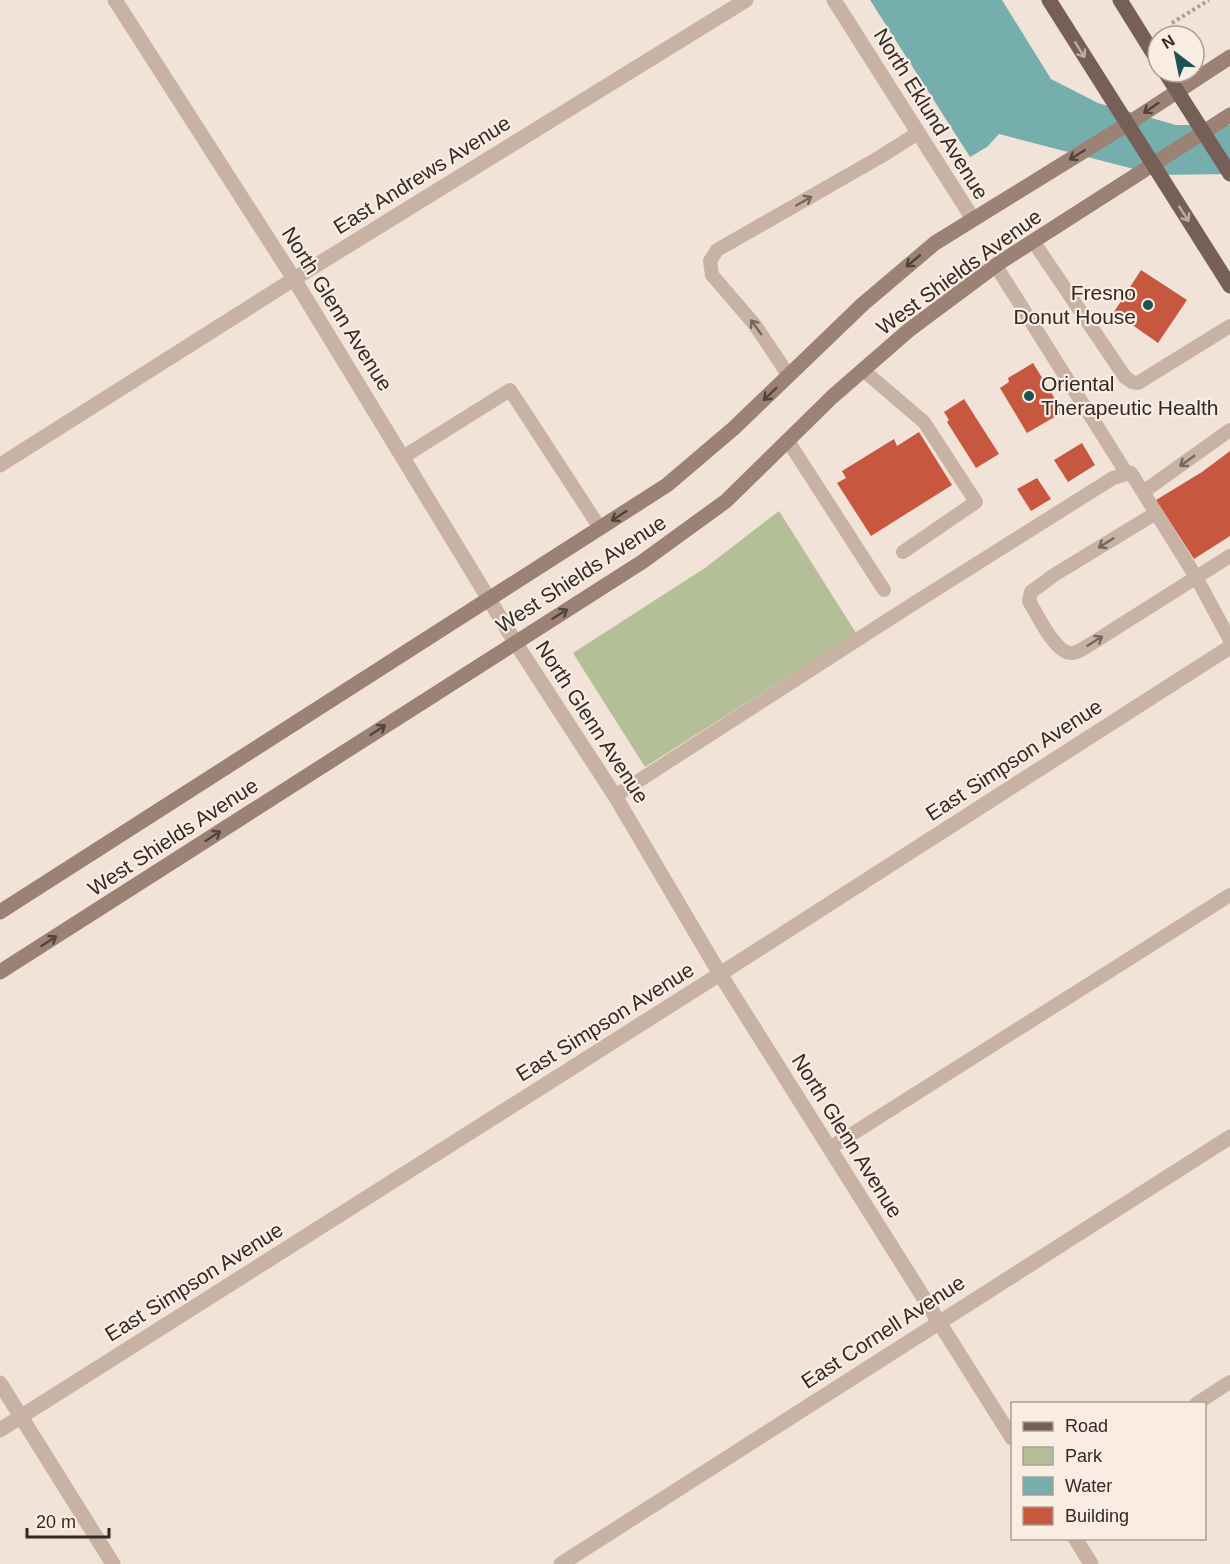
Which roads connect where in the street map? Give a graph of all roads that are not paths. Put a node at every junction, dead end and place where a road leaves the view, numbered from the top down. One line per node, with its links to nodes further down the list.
1 (115, 0): 19 (street, North Glenn Avenue)
2 (746, 0): 19 (street, East Andrews Avenue)
3 (834, 0): 13 (street, North Eklund Avenue)
4 (1049, 0): 11 (main road, one-way to 11)
5 (1120, 0): 6 (main road)
6 (1146, 42)
7 (1230, 57): 9 (main road, West Shields Avenue)
8 (1173, 84): 9 (main road)
9 (1177, 91): 11 (main road, West Shields Avenue, one-way to 11); 12 (main road)
10 (1230, 115): 12 (main road, West Shields Avenue)
11 (1126, 124): 14 (main road); 16 (main road, West Shields Avenue, one-way to 16)
12 (1203, 132): 14 (main road, West Shields Avenue); 15 (main road)
13 (918, 133): 16 (street, North Eklund Avenue); 23 (lane, one-way to 13)
14 (1152, 165): 17 (main road, West Shields Avenue); 20 (main road, one-way to 20)
15 (1230, 174)
16 (973, 219): 23 (main road, West Shields Avenue, one-way to 23)
17 (1033, 241): 18 (main road, West Shields Avenue); 21 (lane)
18 (996, 266): 22 (main road, West Shields Avenue); 28 (lane)
19 (294, 279): 26 (street, North Glenn Avenue); 27 (street, East Andrews Avenue)
20 (1230, 286)
21 (1230, 326)
22 (863, 370): 25 (main road, West Shields Avenue); 32 (lane)
23 (789, 376): 31 (main road, West Shields Avenue, one-way to 31)
24 (1230, 430): 29 (lane, one-way to 29)
25 (788, 441): 35 (lane); 38 (main road, West Shields Avenue, one-way to 25)
26 (403, 457): 31 (lane); 36 (street, North Glenn Avenue)
27 (0, 465)
28 (1127, 474): 29 (lane); 40 (lane)
29 (1143, 492): 30 (lane)
30 (1156, 513): 34 (lane); 34 (lane, one-way to 34)
31 (600, 528): 36 (main road, West Shields Avenue)
32 (903, 552)
33 (1230, 556): 34 (lane)
34 (1196, 577): 37 (lane)
35 (884, 590)
36 (490, 600): 38 (street, North Glenn Avenue); 42 (main road, West Shields Avenue)
37 (1230, 640)
38 (515, 642): 40 (street, North Glenn Avenue); 43 (main road, West Shields Avenue, one-way to 38)
39 (1230, 647): 44 (street, East Simpson Avenue)
40 (615, 796): 44 (street, North Glenn Avenue)
41 (1230, 895): 46 (lane)
42 (0, 912)
43 (0, 972)
44 (720, 974): 46 (street, North Glenn Avenue); 51 (street, East Simpson Avenue)
45 (1230, 1137): 47 (street, East Cornell Avenue)
46 (830, 1148): 47 (street, North Glenn Avenue)
47 (939, 1322): 53 (street, North Glenn Avenue); 56 (street, East Cornell Avenue)
48 (1230, 1382): 50 (lane)
49 (0, 1383): 51 (street)
50 (1199, 1402)
51 (21, 1416): 52 (street, East Simpson Avenue); 55 (street)
52 (0, 1430)
53 (1011, 1436)
54 (1076, 1540): 57 (street)
55 (113, 1564)
56 (561, 1564)
57 (1090, 1564)

